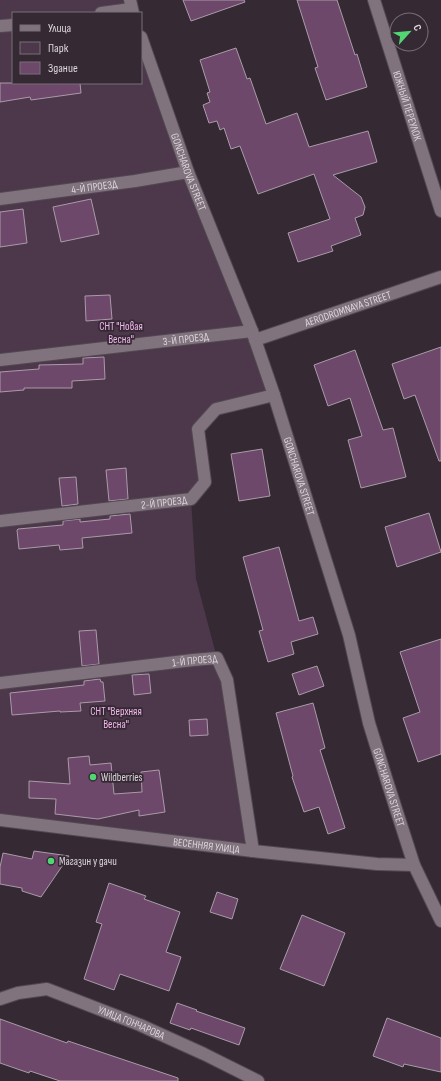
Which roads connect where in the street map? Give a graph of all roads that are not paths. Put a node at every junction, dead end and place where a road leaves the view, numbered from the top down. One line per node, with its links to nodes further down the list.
1 (374, 0): 9 (street, ЮЖНЫЙ ПЕРЕУЛОК)
2 (131, 7): 3 (street)
3 (106, 12)
4 (12, 25): 5 (street)
5 (0, 26)
6 (142, 40): 7 (street, GONCHAROVA STREET)
7 (188, 172): 8 (street, 4-Й ПРОЕЗД); 11 (street, GONCHAROVA STREET)
8 (0, 199)
9 (441, 211)
10 (441, 277): 11 (street, AERODROMNAYA STREET)
11 (253, 335): 12 (street, 3-Й ПРОЕЗД); 13 (street, GONCHAROVA STREET)
12 (0, 360)
13 (274, 395): 14 (street, 2-Й ПРОЕЗД); 18 (street, GONCHAROVA STREET)
14 (0, 521)
15 (0, 683): 17 (street, 1-Й ПРОЕЗД)
16 (0, 820): 17 (street, ВЕСЕННЯЯ УЛИЦА)
17 (253, 851): 18 (street, ВЕСЕННЯЯ УЛИЦА)
18 (414, 865): 19 (street, GONCHAROVA STREET)
19 (441, 921)
20 (0, 998): 21 (street, УЛИЦА ГОНЧАРОВА)
21 (258, 1081)

